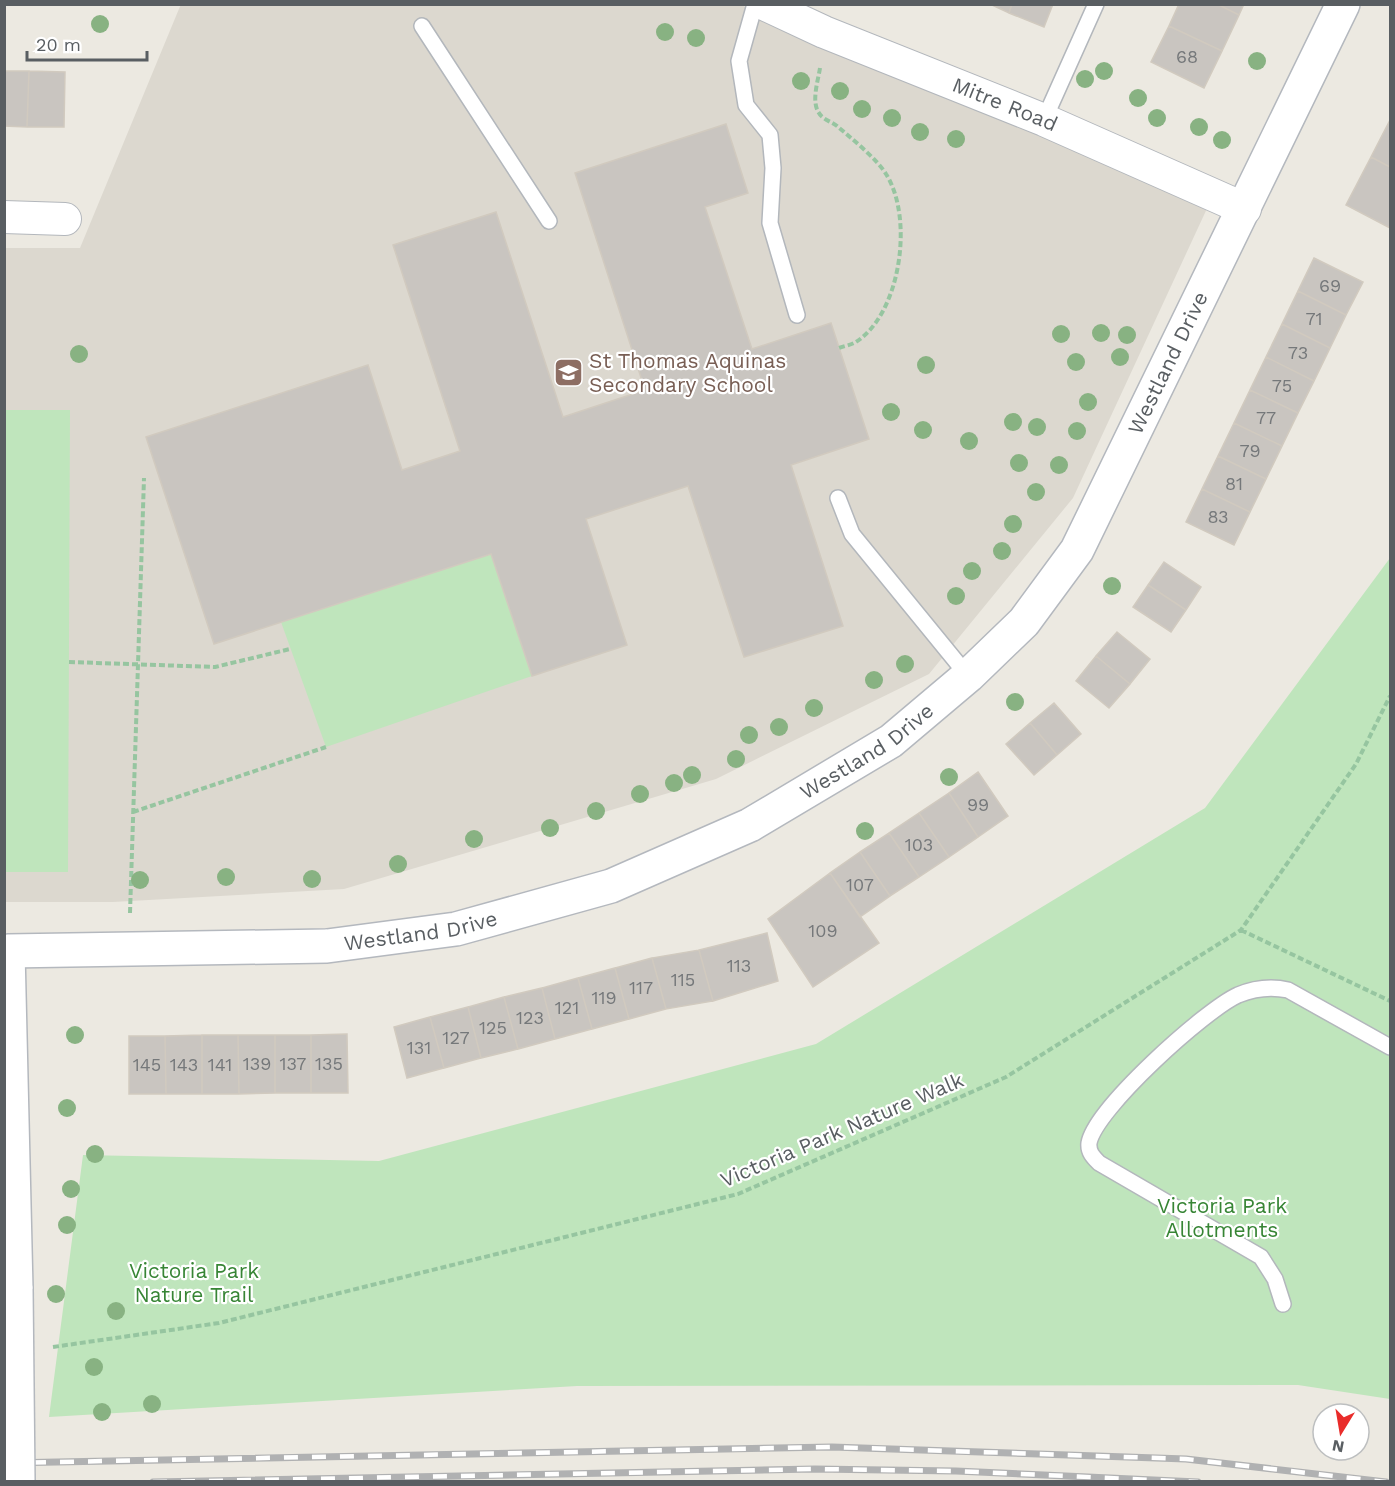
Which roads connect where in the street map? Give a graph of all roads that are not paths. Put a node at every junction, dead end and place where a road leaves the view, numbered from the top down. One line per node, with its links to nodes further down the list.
1 (755, 4): 11 (lane)
2 (764, 4): 6 (street, Mitre Road)
3 (1096, 4): 6 (lane)
4 (1343, 4): 7 (street, Westland Drive)
5 (422, 26): 10 (lane)
6 (1044, 120): 7 (street, Mitre Road)
7 (1245, 209): 13 (street, Westland Drive)
8 (4, 218): 9 (street)
9 (65, 219)
10 (549, 221)
11 (797, 315)
12 (838, 498): 13 (lane)
13 (968, 676): 14 (street, Westland Drive)
14 (6, 951): 17 (street, bridge)
15 (1390, 1047): 16 (lane)
16 (1283, 1304)
17 (18, 1482)

